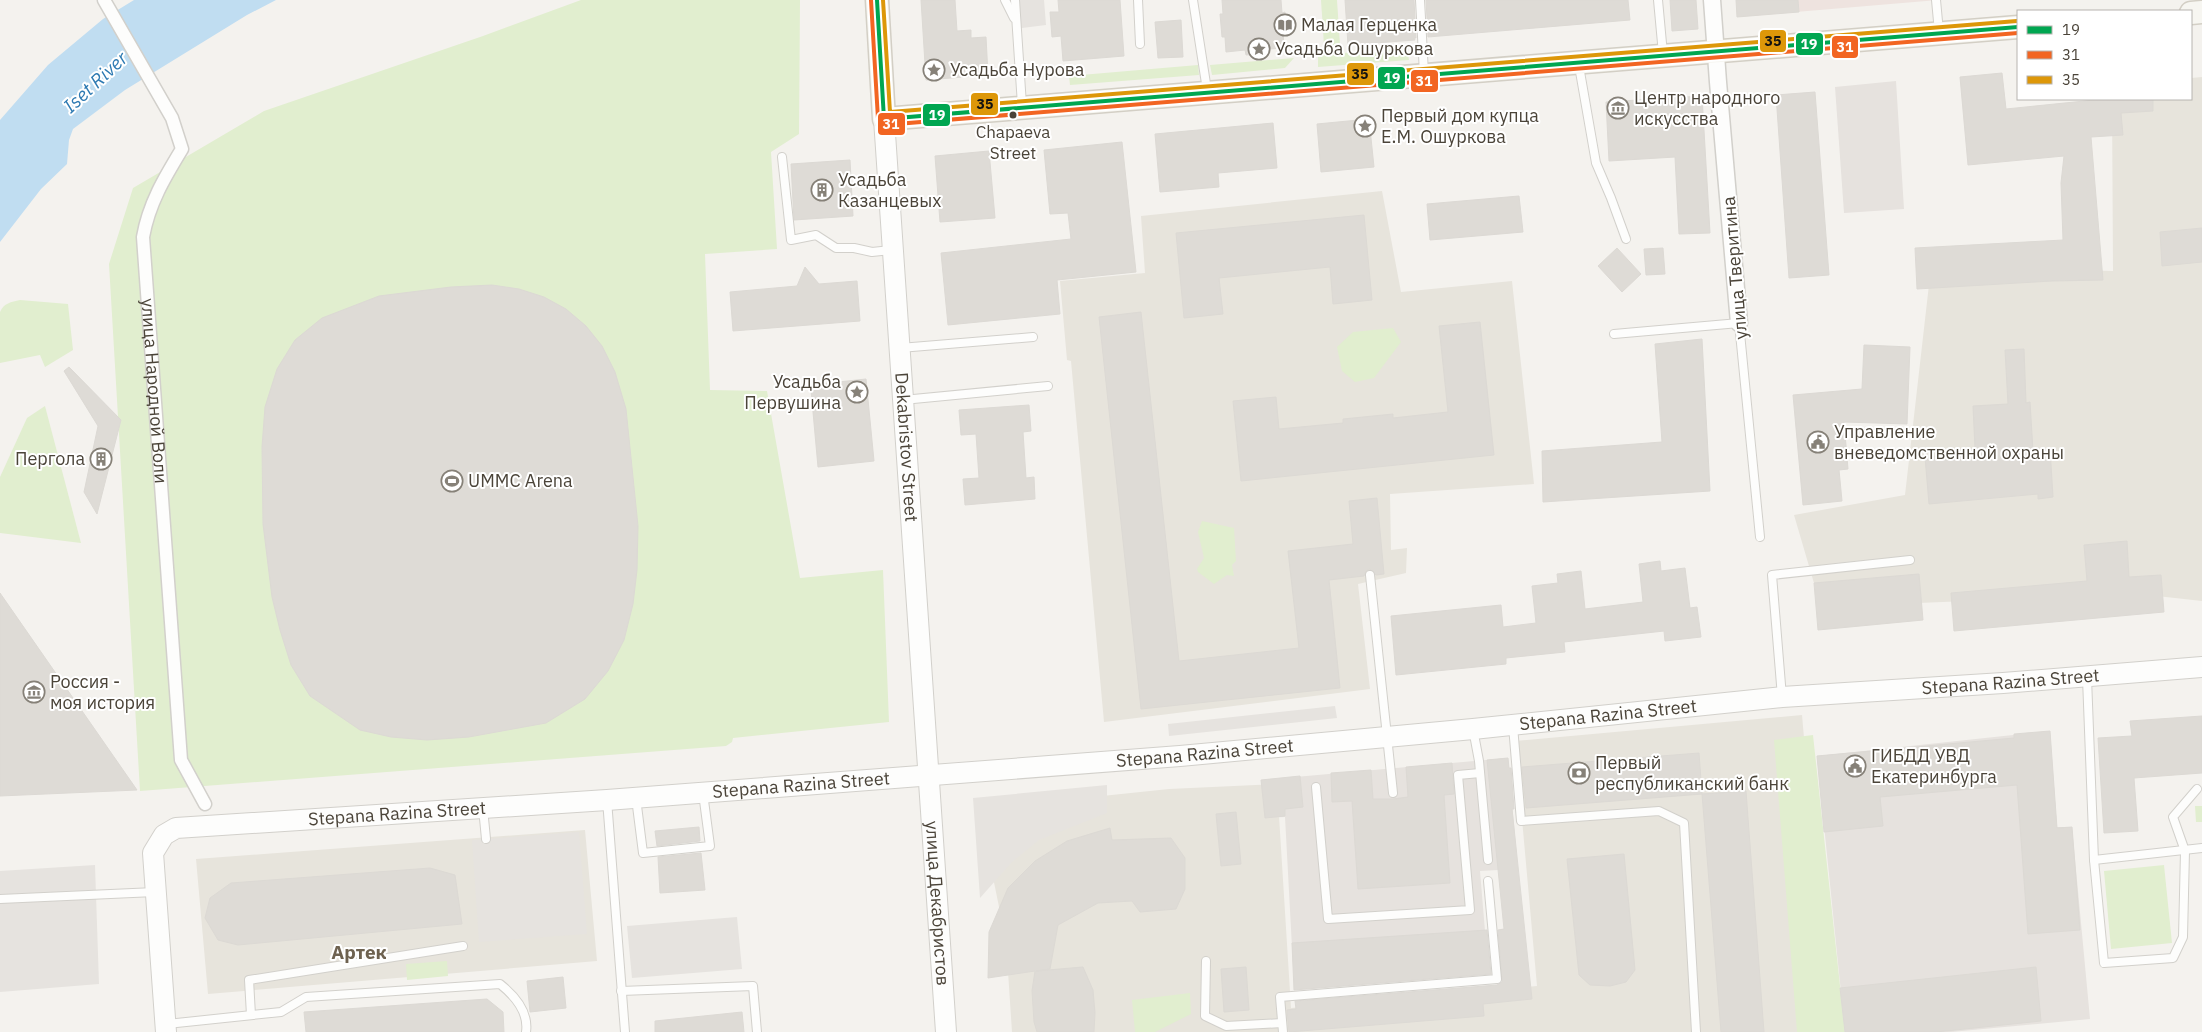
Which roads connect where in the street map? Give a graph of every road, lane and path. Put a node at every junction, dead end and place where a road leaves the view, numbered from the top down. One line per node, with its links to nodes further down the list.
1 (104, 0): 48 (street, улица Народной Воли)
2 (877, 0): 21 (main road)
3 (1005, 0): 11 (lane)
4 (1015, 0): 11 (lane)
5 (1138, 0): 14 (lane)
6 (1193, 0): 19 (lane)
7 (1420, 0): 18 (lane)
8 (1658, 0): 16 (lane)
9 (1712, 0): 15 (street, улица Тверитина)
10 (1936, 0): 13 (lane)
11 (1017, 22): 20 (lane)
12 (2017, 27): 13 (main road)
13 (1939, 34): 15 (main road)
14 (1140, 44)
15 (1715, 52): 16 (main road); 25 (street, улица Тверитина)
16 (1663, 56): 17 (main road)
17 (1579, 63): 18 (main road); 23 (lane)
18 (1424, 76): 19 (main road)
19 (1208, 94): 20 (main road)
20 (1022, 108): 21 (main road)
21 (884, 119): 24 (street, Dekabristov Street)
22 (782, 157): 24 (lane)
23 (1626, 239)
24 (893, 250): 28 (street, Dekabristov Street)
25 (1739, 323): 26 (lane); 31 (lane, улица Тверитина)
26 (1614, 334)
27 (1033, 337): 28 (lane)
28 (899, 348): 30 (street, Dekabristov Street)
29 (1048, 386): 30 (lane)
30 (902, 400): 41 (street, Dekabristov Street)
31 (1760, 537)
32 (1910, 560): 36 (lane)
33 (1370, 575): 39 (lane)
34 (2202, 666): 35 (street, Stepana Razina Street)
35 (2087, 676): 36 (street, Stepana Razina Street); 54 (lane)
36 (1782, 697): 37 (street, Stepana Razina Street)
37 (1513, 724): 38 (street, Stepana Razina Street); 69 (lane)
38 (1473, 729): 39 (street, Stepana Razina Street); 40 (lane)
39 (1388, 736): 41 (street, Stepana Razina Street); 45 (lane)
40 (1480, 773): 42 (lane); 53 (lane)
41 (927, 775): 44 (street, Stepana Razina Street); 67 (street, улица Декабристов)
42 (1316, 787)
43 (2197, 789): 52 (lane)
44 (703, 793): 46 (street, Stepana Razina Street); 46 (lane)
45 (1393, 793)
46 (636, 798): 47 (street, Stepana Razina Street)
47 (607, 800): 49 (street, Stepana Razina Street); 60 (lane)
48 (205, 804)
49 (483, 808): 50 (lane); 56 (street, Stepana Razina Street)
50 (486, 839)
51 (2202, 848): 52 (lane)
52 (2185, 851): 54 (lane); 54 (lane)
53 (1488, 860)
54 (2094, 860)
55 (1488, 881): 62 (lane)
56 (155, 892): 57 (lane); 63 (street)
57 (0, 899)
58 (463, 946): 61 (lane)
59 (1206, 962): 62 (lane)
60 (621, 991): 65 (lane); 66 (lane)
61 (251, 1015): 63 (lane); 64 (lane)
62 (1282, 1023): 68 (lane)
63 (166, 1028)
64 (526, 1032)
65 (625, 1032)
66 (757, 1032)
67 (946, 1032)
68 (1283, 1032)
69 (1696, 1032)

